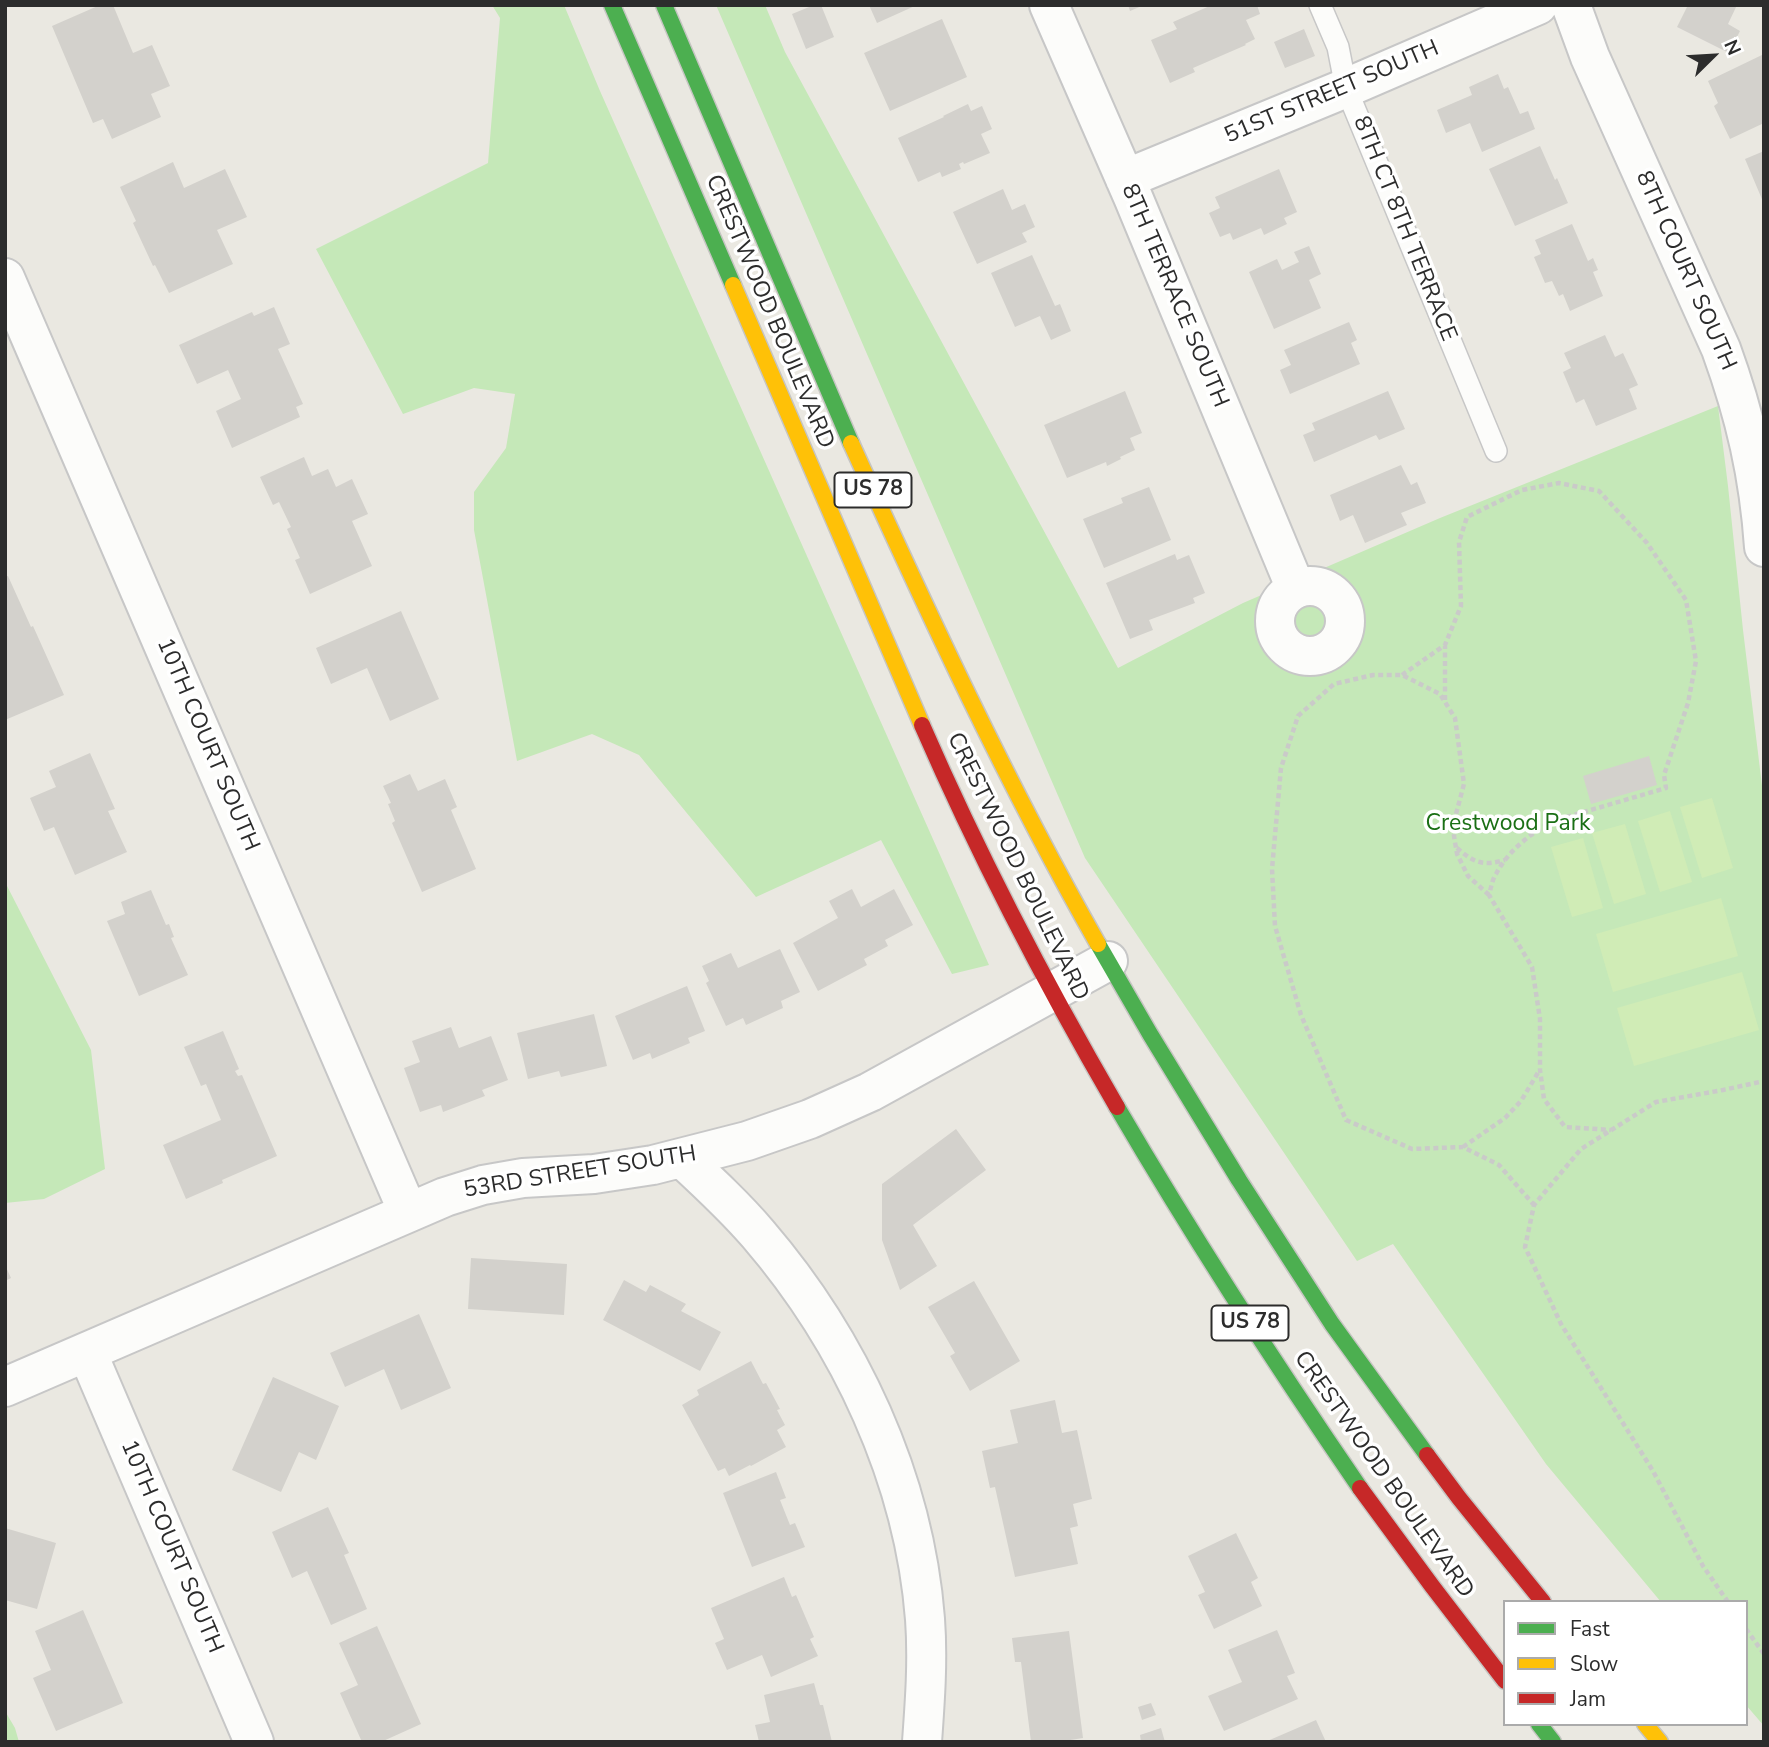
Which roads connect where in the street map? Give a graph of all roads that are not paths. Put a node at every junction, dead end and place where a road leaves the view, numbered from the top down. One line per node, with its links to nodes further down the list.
1 (612, 5): 14 (main road, CRESTWOOD BOULEVARD / US 78)
2 (664, 5): 13 (main road, CRESTWOOD BOULEVARD / US 78)
3 (1049, 5): 8 (street, 8TH TERRACE SOUTH)
4 (1320, 5): 7 (lane, 8TH CT 8TH TERRACE)
5 (1538, 5): 7 (street, 51ST STREET SOUTH)
6 (1571, 5): 11 (street, 8TH COURT SOUTH)
7 (1346, 88): 8 (street, 51ST STREET SOUTH); 10 (lane, 8TH CT 8TH TERRACE)
8 (1125, 179): 12 (street, 8TH TERRACE SOUTH)
9 (5, 278): 16 (street, 10TH COURT SOUTH)
10 (1496, 451)
11 (1764, 547)
12 (1296, 589)
13 (1108, 961): 14 (street, 53RD STREET SOUTH); 19 (main road, CRESTWOOD BOULEVARD / US 78)
14 (1052, 991): 15 (street, 53RD STREET SOUTH); 20 (main road, CRESTWOOD BOULEVARD / US 78)
15 (683, 1158): 16 (street, 53RD STREET SOUTH); 24 (street)
16 (408, 1212): 17 (street, 53RD STREET SOUTH)
17 (87, 1352): 18 (street, 53RD STREET SOUTH); 23 (street, 10TH COURT SOUTH)
18 (5, 1387)
19 (1540, 1600)
20 (1503, 1679)
21 (1541, 1726): 25 (main road)
22 (1647, 1726): 26 (main road)
23 (254, 1742)
24 (922, 1742)
25 (1553, 1742)
26 (1660, 1742)

